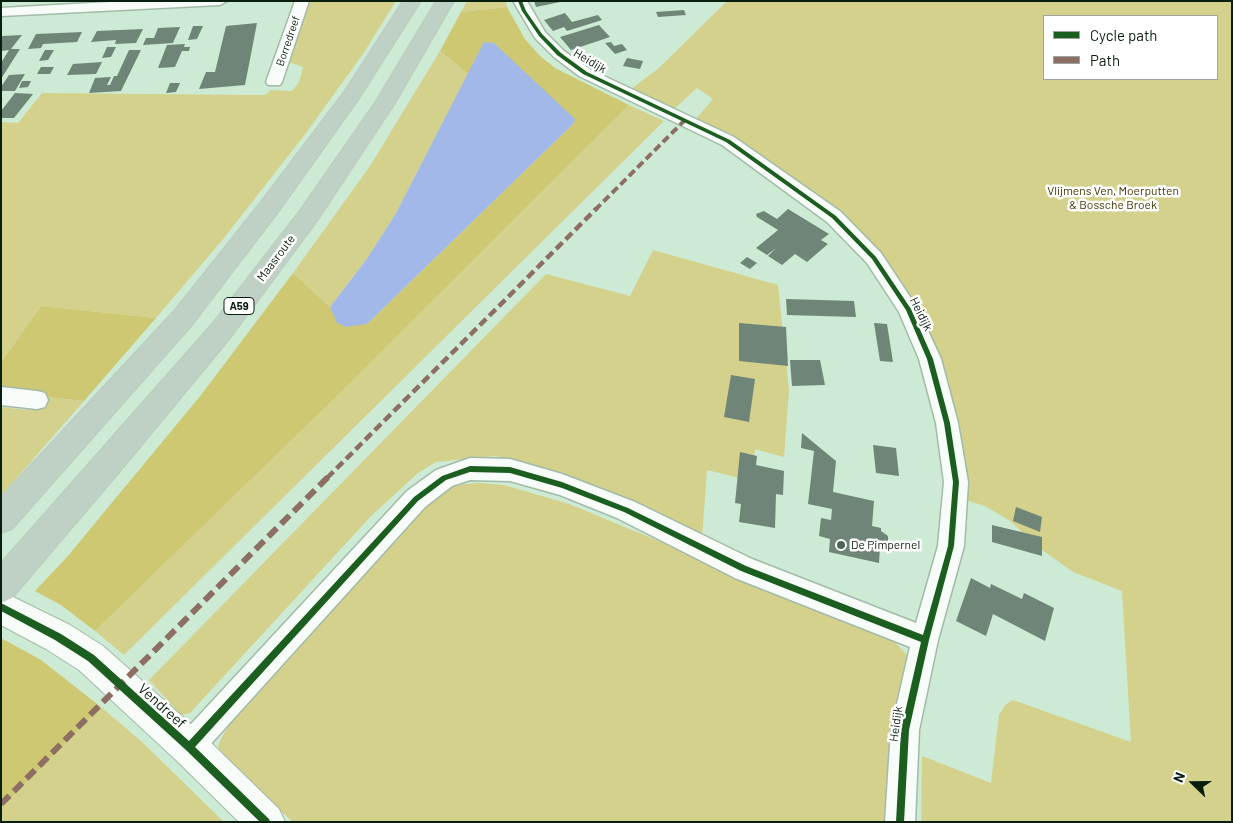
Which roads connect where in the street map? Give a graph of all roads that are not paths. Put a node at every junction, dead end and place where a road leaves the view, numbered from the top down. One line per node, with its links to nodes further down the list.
1 (220, 1): 6 (street)
2 (302, 1): 7 (street, Borredreef)
3 (412, 1): 10 (highway)
4 (445, 1): 11 (highway, Maasroute / A59)
5 (520, 1): 13 (street, Heidijk)
6 (1, 12)
7 (274, 82)
8 (1, 396): 9 (street)
9 (37, 400)
10 (1, 519)
11 (1, 587)
12 (1, 607): 14 (street, Vendreef)
13 (925, 640): 14 (street); 16 (street, Heidijk)
14 (189, 747): 15 (street, Vendreef)
15 (266, 822)
16 (900, 822)

